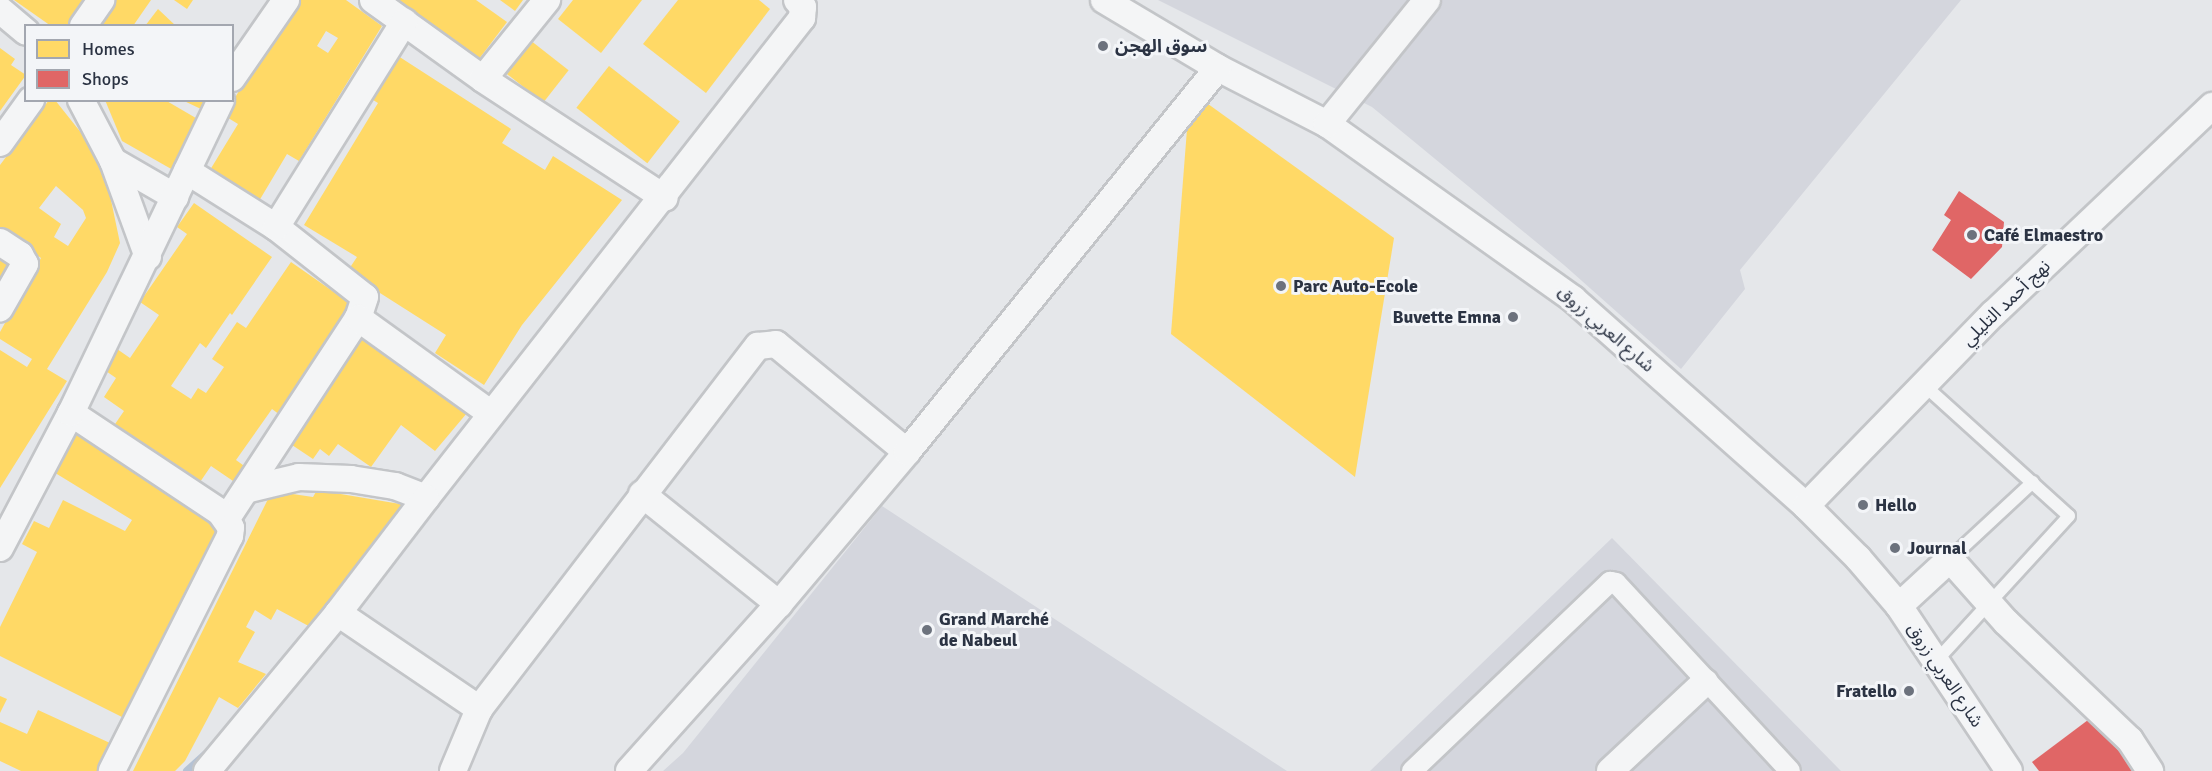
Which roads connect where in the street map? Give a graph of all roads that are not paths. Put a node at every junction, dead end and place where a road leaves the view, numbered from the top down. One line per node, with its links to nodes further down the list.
1 (101, 0): 10 (street)
2 (286, 0): 13 (street)
3 (374, 0): 9 (street)
4 (547, 0): 14 (street)
5 (797, 0): 24 (street)
6 (1104, 0): 12 (street, شارع العربي زروق)
7 (1427, 0): 19 (street)
8 (0, 10): 11 (street)
9 (404, 22): 14 (street); 25 (street)
10 (84, 24)
11 (24, 30)
12 (1218, 68): 19 (street, شارع العربي زروق); 33 (street)
13 (234, 75)
14 (483, 79): 24 (street)
15 (30, 102): 20 (street)
16 (82, 102): 21 (street)
17 (221, 102): 22 (street)
18 (2212, 106): 30 (street, نهج أحمد التليلي)
19 (1327, 124): 38 (street, شارع العربي زروق)
20 (0, 144)
21 (113, 161): 23 (street); 27 (street)
22 (187, 171): 23 (street); 25 (street)
23 (175, 197): 27 (street)
24 (665, 198): 32 (street)
25 (276, 227): 29 (street)
26 (0, 242): 28 (street)
27 (148, 257): 31 (street)
28 (0, 308)
29 (357, 318): 32 (street); 35 (street)
30 (1924, 385): 34 (lane); 38 (street, نهج أحمد التليلي)
31 (71, 413): 39 (street); 40 (street)
32 (490, 413): 37 (street)
33 (908, 452): 36 (street); 43 (street)
34 (2033, 482): 41 (lane); 42 (lane)
35 (249, 489): 37 (street); 39 (street)
36 (642, 494): 43 (street); 48 (street)
37 (426, 498): 45 (street)
38 (1806, 506): 44 (street, شارع العربي زروق)
39 (227, 519): 49 (street)
40 (0, 548)
41 (1950, 559): 42 (street); 44 (street)
42 (1989, 603): 46 (lane); 57 (street)
43 (780, 604): 52 (street)
44 (1899, 606): 46 (street, شارع العربي زروق)
45 (338, 613): 48 (street); 50 (street)
46 (1935, 662): 56 (street, شارع العربي زروق)
47 (1705, 682): 53 (street); 54 (street); 55 (street)
48 (479, 709): 51 (street)
49 (112, 771)
50 (207, 771)
51 (453, 771)
52 (629, 771)
53 (1412, 771)
54 (1610, 771)
55 (1790, 771)
56 (2009, 771)
57 (2150, 771)

